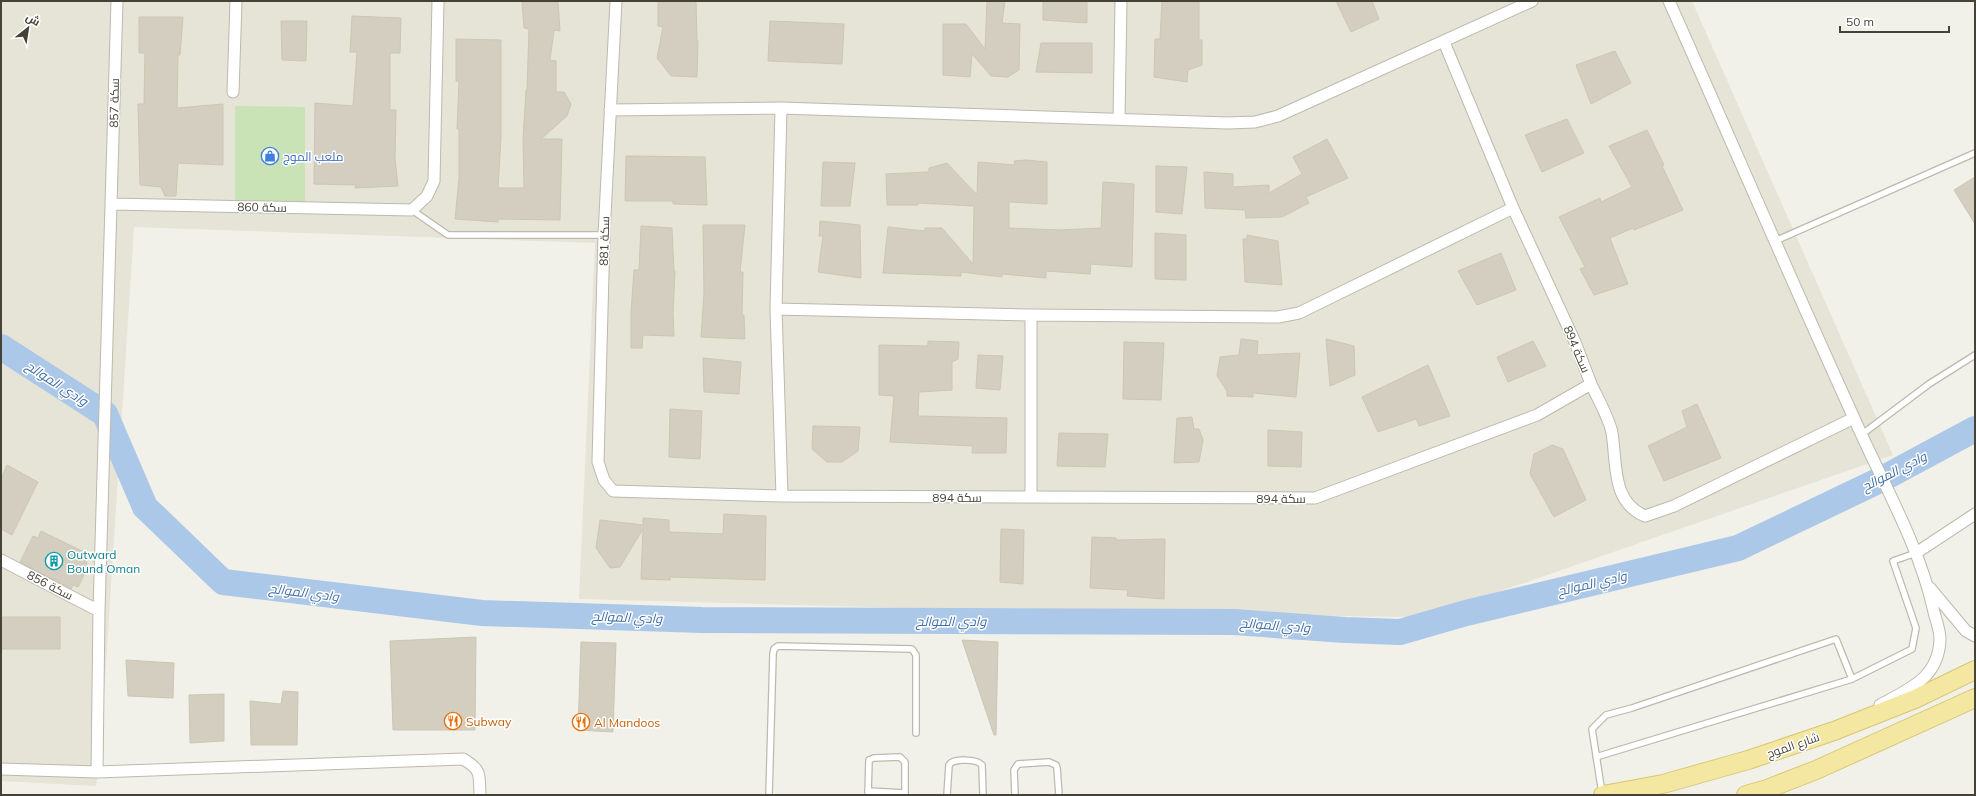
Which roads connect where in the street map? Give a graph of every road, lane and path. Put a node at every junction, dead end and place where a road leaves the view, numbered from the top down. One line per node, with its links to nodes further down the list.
1 (117, 1): 14 (street, سكة 857)
2 (236, 1): 9 (street)
3 (438, 1): 16 (street)
4 (616, 1): 11 (street, سكة 881)
5 (1121, 1): 12 (street)
6 (1532, 1): 8 (street)
7 (1669, 1): 18 (street)
8 (1444, 42): 12 (street); 15 (street, سكة 894)
9 (233, 92)
10 (781, 108): 11 (street); 12 (street); 19 (street)
11 (610, 110): 17 (street, سكة 881)
12 (1119, 119)
13 (1975, 153): 18 (lane)
14 (112, 204): 16 (street, سكة 860); 32 (street, سكة 857)
15 (1513, 208): 20 (street); 22 (street, سكة 894)
16 (412, 210): 17 (lane)
17 (604, 235): 25 (street, سكة 881)
18 (1776, 241): 23 (street)
19 (776, 309): 20 (street); 26 (street)
20 (1031, 315): 27 (street)
21 (1975, 355): 24 (lane)
22 (1591, 384): 23 (street); 27 (street, سكة 894)
23 (1854, 418): 24 (street)
24 (1861, 435): 29 (street)
25 (604, 480): 26 (street, سكة 894)
26 (782, 496): 27 (street, سكة 894)
27 (1031, 497)
28 (1975, 514): 29 (street)
29 (1916, 553): 31 (street); 35 (lane)
30 (1, 560): 32 (street, سكة 856)
31 (1928, 586): 33 (street); 37 (street)
32 (99, 611): 41 (street, سكة 857)
33 (1975, 636)
34 (1975, 670): 37 (main road, شارع الموج)
35 (1852, 679): 39 (lane); 39 (lane)
36 (1975, 698): 51 (main road)
37 (1834, 731): 50 (main road, شارع الموج)
38 (916, 733): 45 (lane)
39 (1596, 756): 50 (lane)
40 (1, 769): 41 (street)
41 (97, 772): 44 (street)
42 (868, 793): 43 (lane); 43 (lane)
43 (905, 794)
44 (480, 795)
45 (769, 795)
46 (947, 795): 47 (lane)
47 (983, 795)
48 (1015, 795): 49 (lane)
49 (1059, 795)
50 (1603, 795)
51 (1746, 795)

